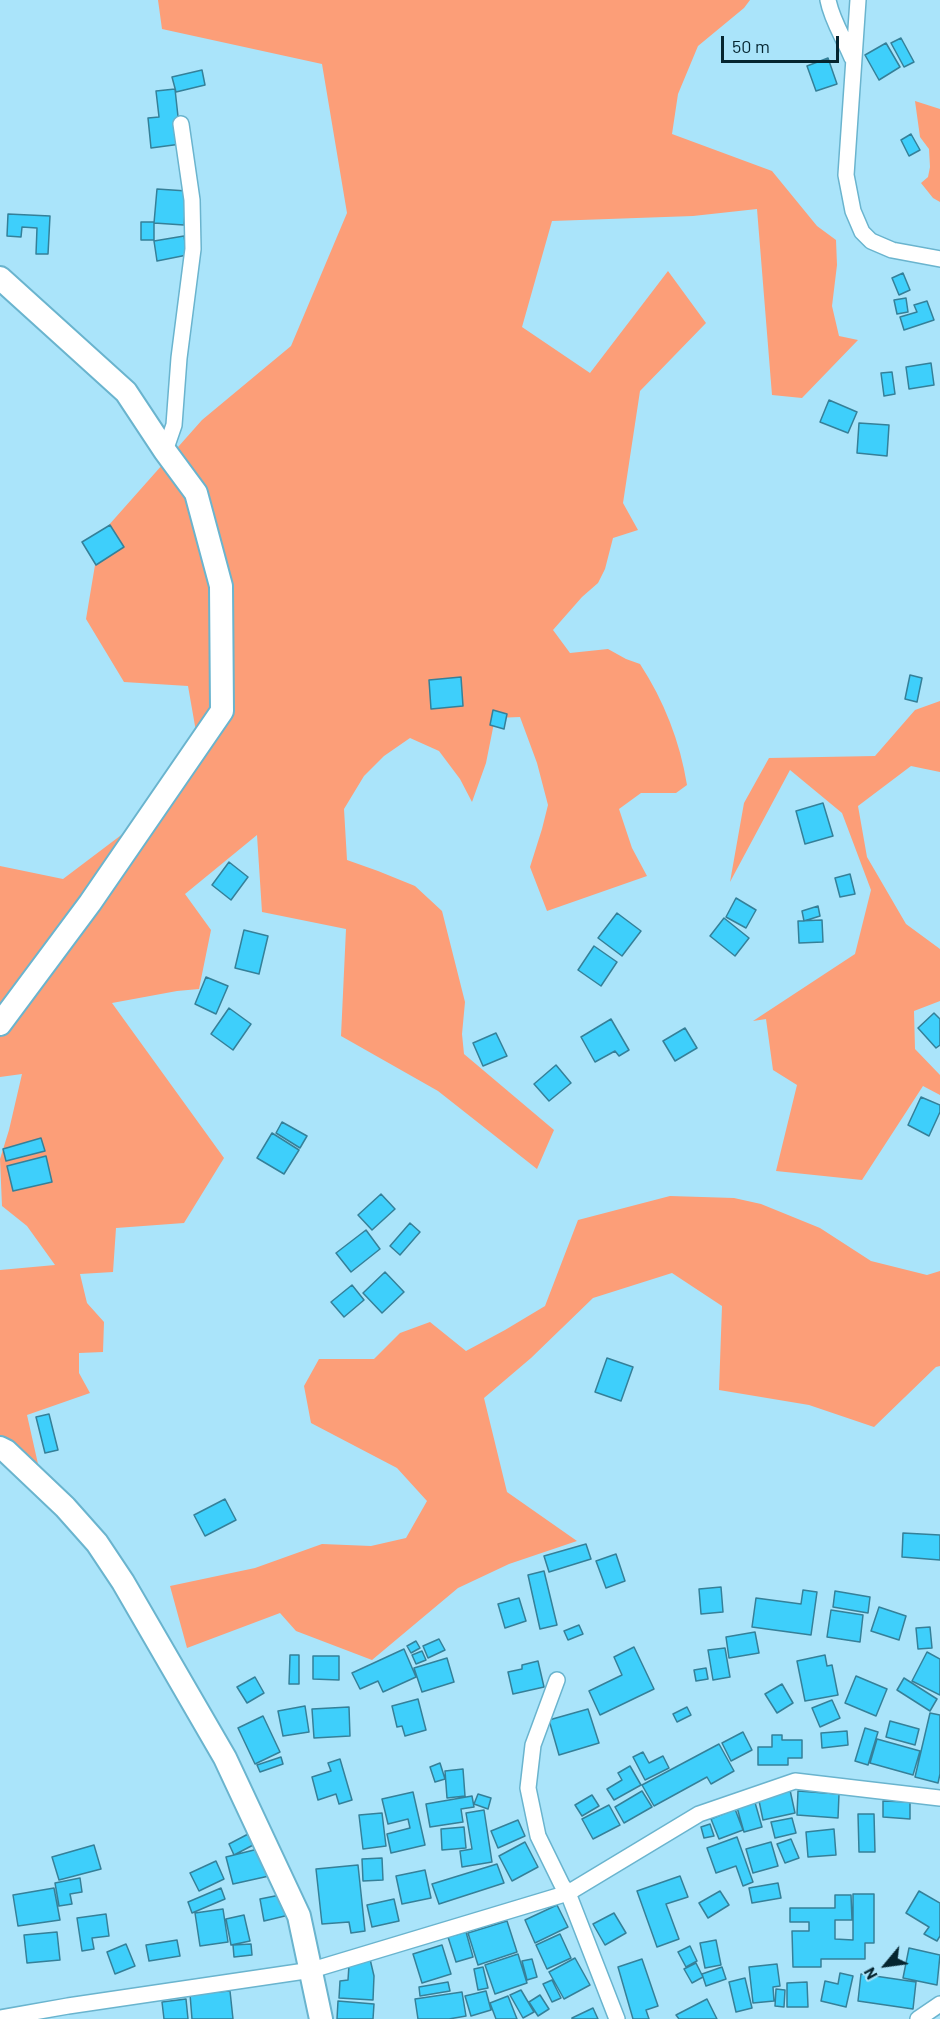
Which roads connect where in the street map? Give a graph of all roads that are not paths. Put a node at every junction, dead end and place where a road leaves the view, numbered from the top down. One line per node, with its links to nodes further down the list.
1 (828, 0): 3 (street)
2 (858, 0): 3 (street)
3 (853, 61): 5 (street)
4 (181, 124): 7 (street)
5 (940, 259)
6 (0, 278): 7 (street)
7 (165, 451): 8 (street)
8 (0, 1024)
9 (0, 1448): 13 (street)
10 (557, 1680): 12 (street)
11 (940, 1798): 12 (street)
12 (568, 1893): 13 (street); 17 (street)
13 (312, 1970): 15 (street); 16 (street)
14 (940, 2004): 18 (street)
15 (0, 2018)
16 (321, 2019)
17 (617, 2019)
18 (918, 2019)

